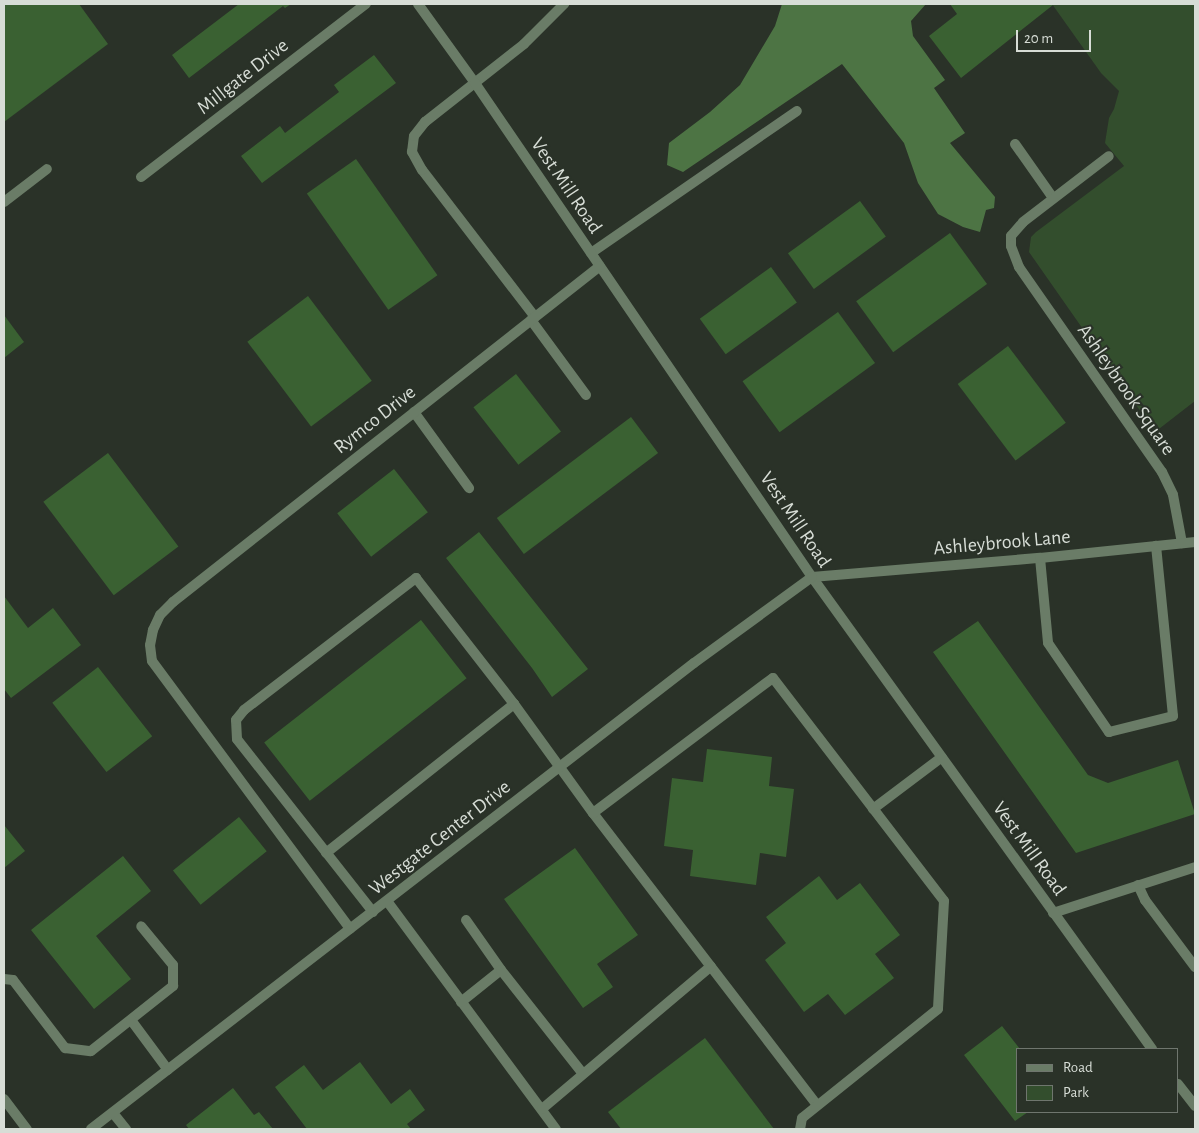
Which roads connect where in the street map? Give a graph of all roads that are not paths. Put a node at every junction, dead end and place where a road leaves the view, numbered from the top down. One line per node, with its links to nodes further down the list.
1 (366, 4): 9 (street, Millgate Drive)
2 (418, 4): 4 (street, Vest Mill Road)
3 (564, 4): 4 (street)
4 (475, 83): 12 (street, Vest Mill Road); 14 (street)
5 (797, 111): 12 (street)
6 (1015, 144): 10 (street)
7 (1109, 156): 10 (street)
8 (47, 169): 11 (street)
9 (141, 177)
10 (1053, 198): 19 (street, Ashleybrook Square)
11 (4, 202)
12 (591, 253): 13 (street, Vest Mill Road)
13 (600, 266): 14 (street, Rymco Drive); 22 (street, Vest Mill Road)
14 (533, 319): 15 (street); 16 (street, Rymco Drive)
15 (586, 395)
16 (414, 412): 17 (street); 36 (street, Rymco Drive)
17 (469, 488)
18 (1195, 542): 19 (street, Ashleybrook Lane)
19 (1182, 543): 20 (street, Ashleybrook Lane)
20 (1156, 546): 21 (street, Ashleybrook Lane); 21 (street)
21 (1040, 558): 22 (street, Ashleybrook Lane)
22 (812, 577): 24 (street, Vest Mill Road); 25 (street, Westgate Center Drive)
23 (514, 704): 25 (street); 28 (street); 28 (street)
24 (942, 758): 26 (street); 33 (street, Vest Mill Road)
25 (558, 768): 27 (street); 31 (street, Westgate Center Drive)
26 (873, 809): 27 (street); 48 (street)
27 (593, 813): 37 (street)
28 (326, 852): 32 (street)
29 (1195, 866): 30 (street)
30 (1138, 885): 33 (street); 38 (street)
31 (387, 901): 32 (street, Westgate Center Drive); 41 (street)
32 (372, 912): 36 (street, Westgate Center Drive)
33 (1053, 913): 43 (street, Vest Mill Road)
34 (466, 920): 39 (street)
35 (141, 926): 42 (street)
36 (350, 929): 44 (street, Westgate Center Drive)
37 (711, 966): 45 (street); 48 (street)
38 (1195, 967)
39 (501, 970): 41 (street); 45 (street)
40 (4, 979): 42 (street)
41 (461, 1002): 50 (street)
42 (131, 1020): 44 (street)
43 (1151, 1048)
44 (168, 1070): 51 (street, Westgate Center Drive)
45 (583, 1074): 50 (street)
46 (1179, 1085): 49 (street)
47 (4, 1099): 52 (street)
48 (817, 1105): 56 (street)
49 (1195, 1106)
50 (542, 1109): 55 (street)
51 (113, 1113): 53 (street, Westgate Center Drive); 54 (street)
52 (27, 1129)
53 (91, 1129)
54 (126, 1129)
55 (556, 1129)
56 (800, 1129)

